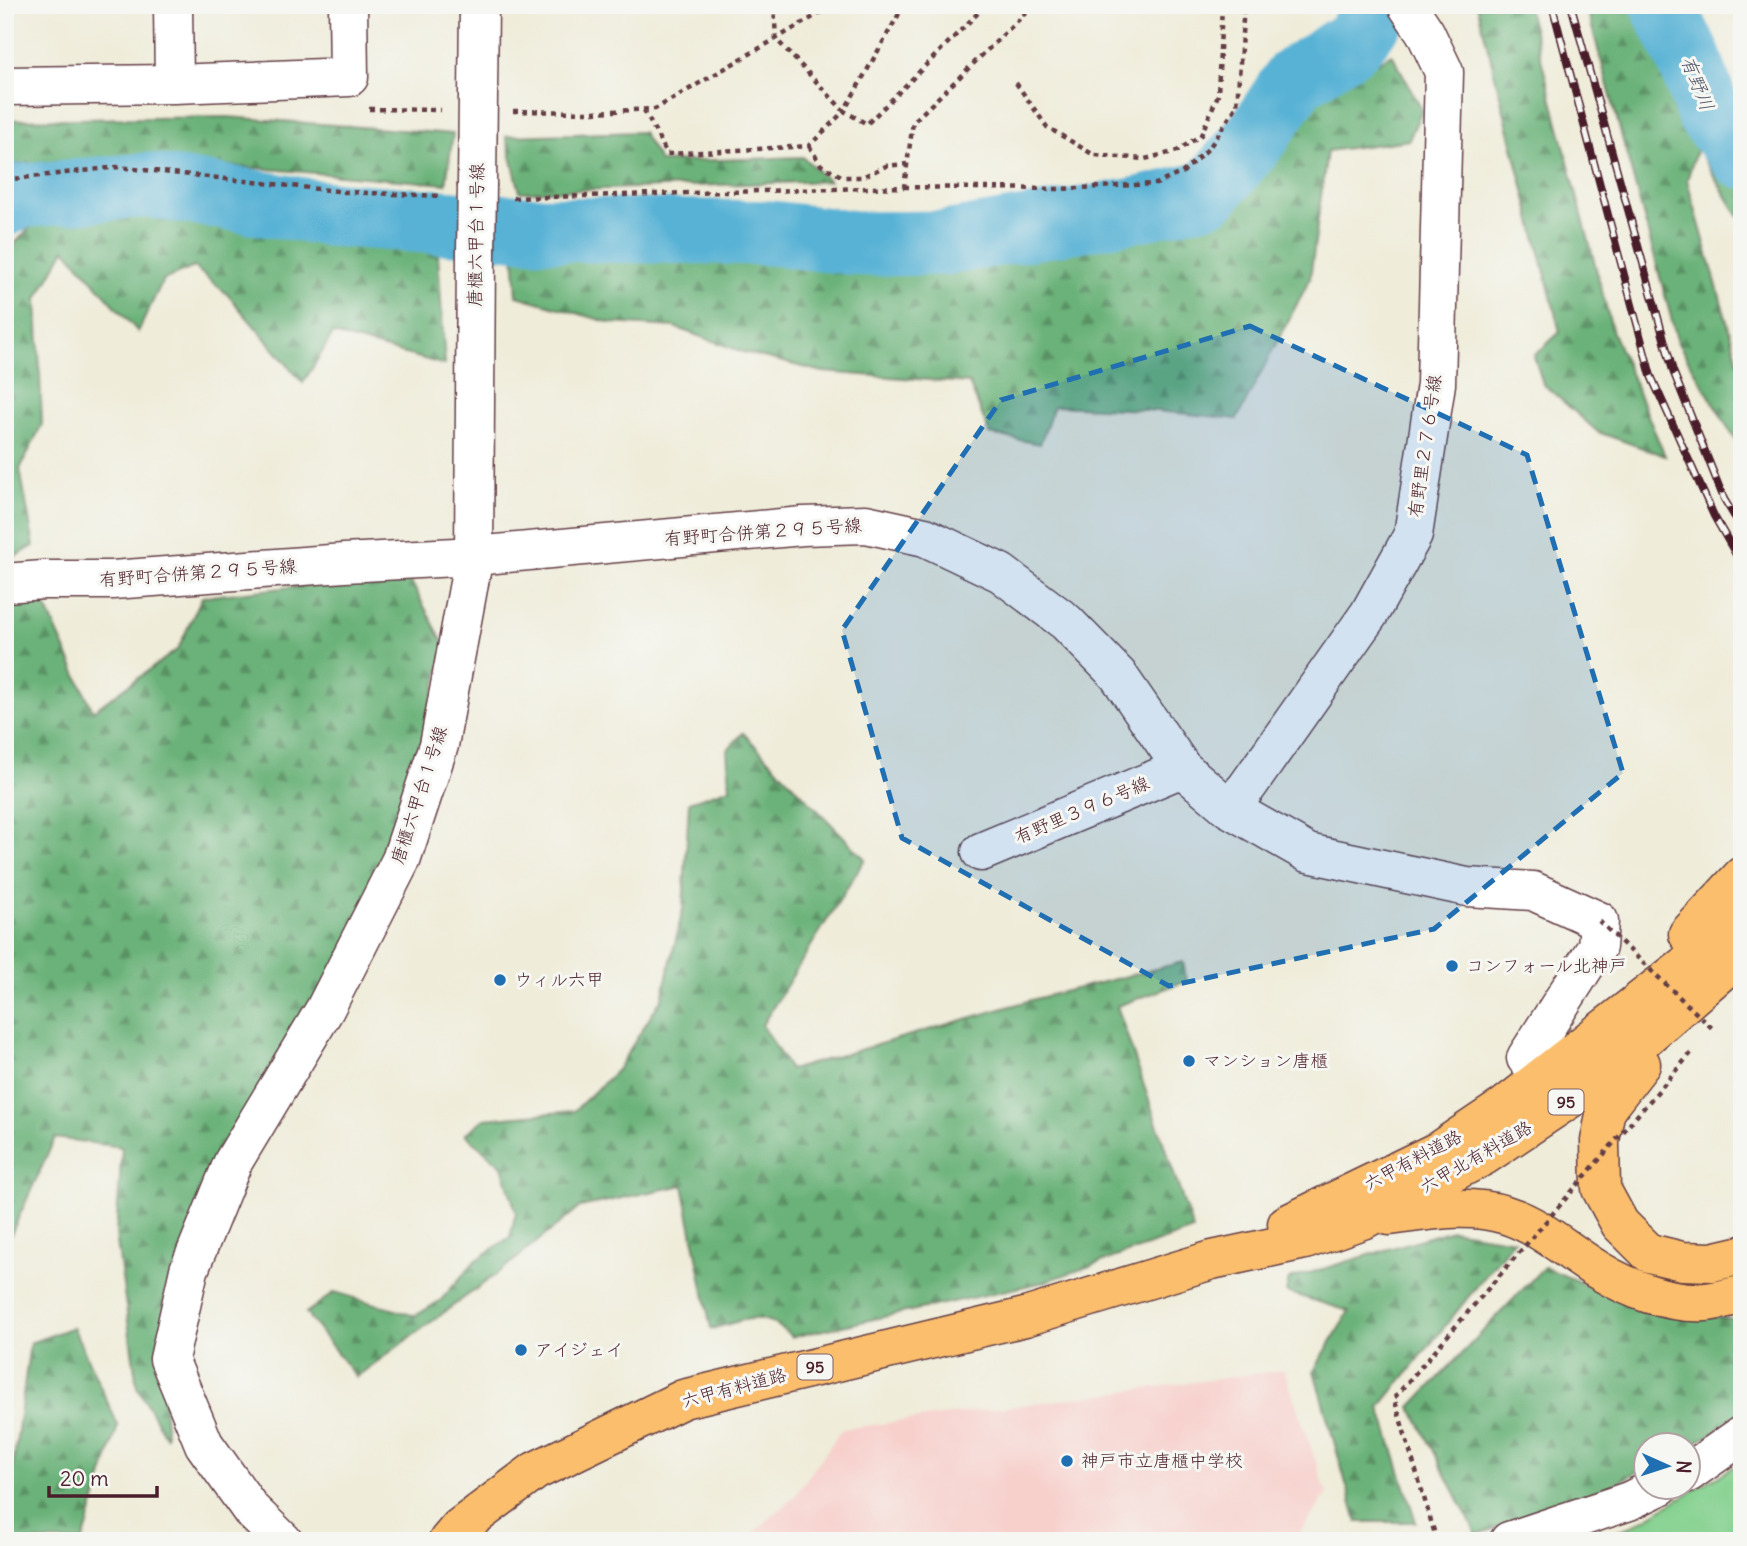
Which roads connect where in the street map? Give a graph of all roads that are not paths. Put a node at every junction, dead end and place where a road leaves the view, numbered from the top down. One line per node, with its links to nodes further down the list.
1 (173, 5): 5 (street)
2 (348, 5): 5 (street)
3 (479, 5): 7 (street, 唐櫃六甲台１号線, bridge)
4 (1416, 19): 10 (street, 有野里２７６号線)
5 (174, 84): 6 (street)
6 (5, 86)
7 (474, 556): 8 (street, 有野町合併第２９５号線); 9 (street, 有野町合併第２９５号線); 24 (street, 唐櫃六甲台１号線)
8 (5, 583)
9 (1182, 768): 10 (street, 有野町合併第２９５号線); 11 (street, 有野里３９６号線)
10 (1229, 808): 16 (street, 有野町合併第２９５号線)
11 (981, 852)
12 (1742, 876): 15 (main road)
13 (1742, 916): 15 (main road, 95)
14 (1732, 960): 17 (main road, 六甲北有料道路 / 95); 18 (main road)
15 (1596, 1033): 16 (main road, 六甲有料道路 / 95)
16 (1543, 1076): 19 (main road, 六甲有料道路 / 95)
17 (1365, 1219): 19 (main road, 六甲有料道路 / 95); 20 (main road)
18 (1742, 1255)
19 (1212, 1260): 25 (main road, 六甲有料道路 / 95)
20 (1742, 1295)
21 (1742, 1435): 22 (street)
22 (1702, 1463)
23 (1633, 1500): 26 (street)
24 (283, 1541)
25 (448, 1541)
26 (1509, 1541)

